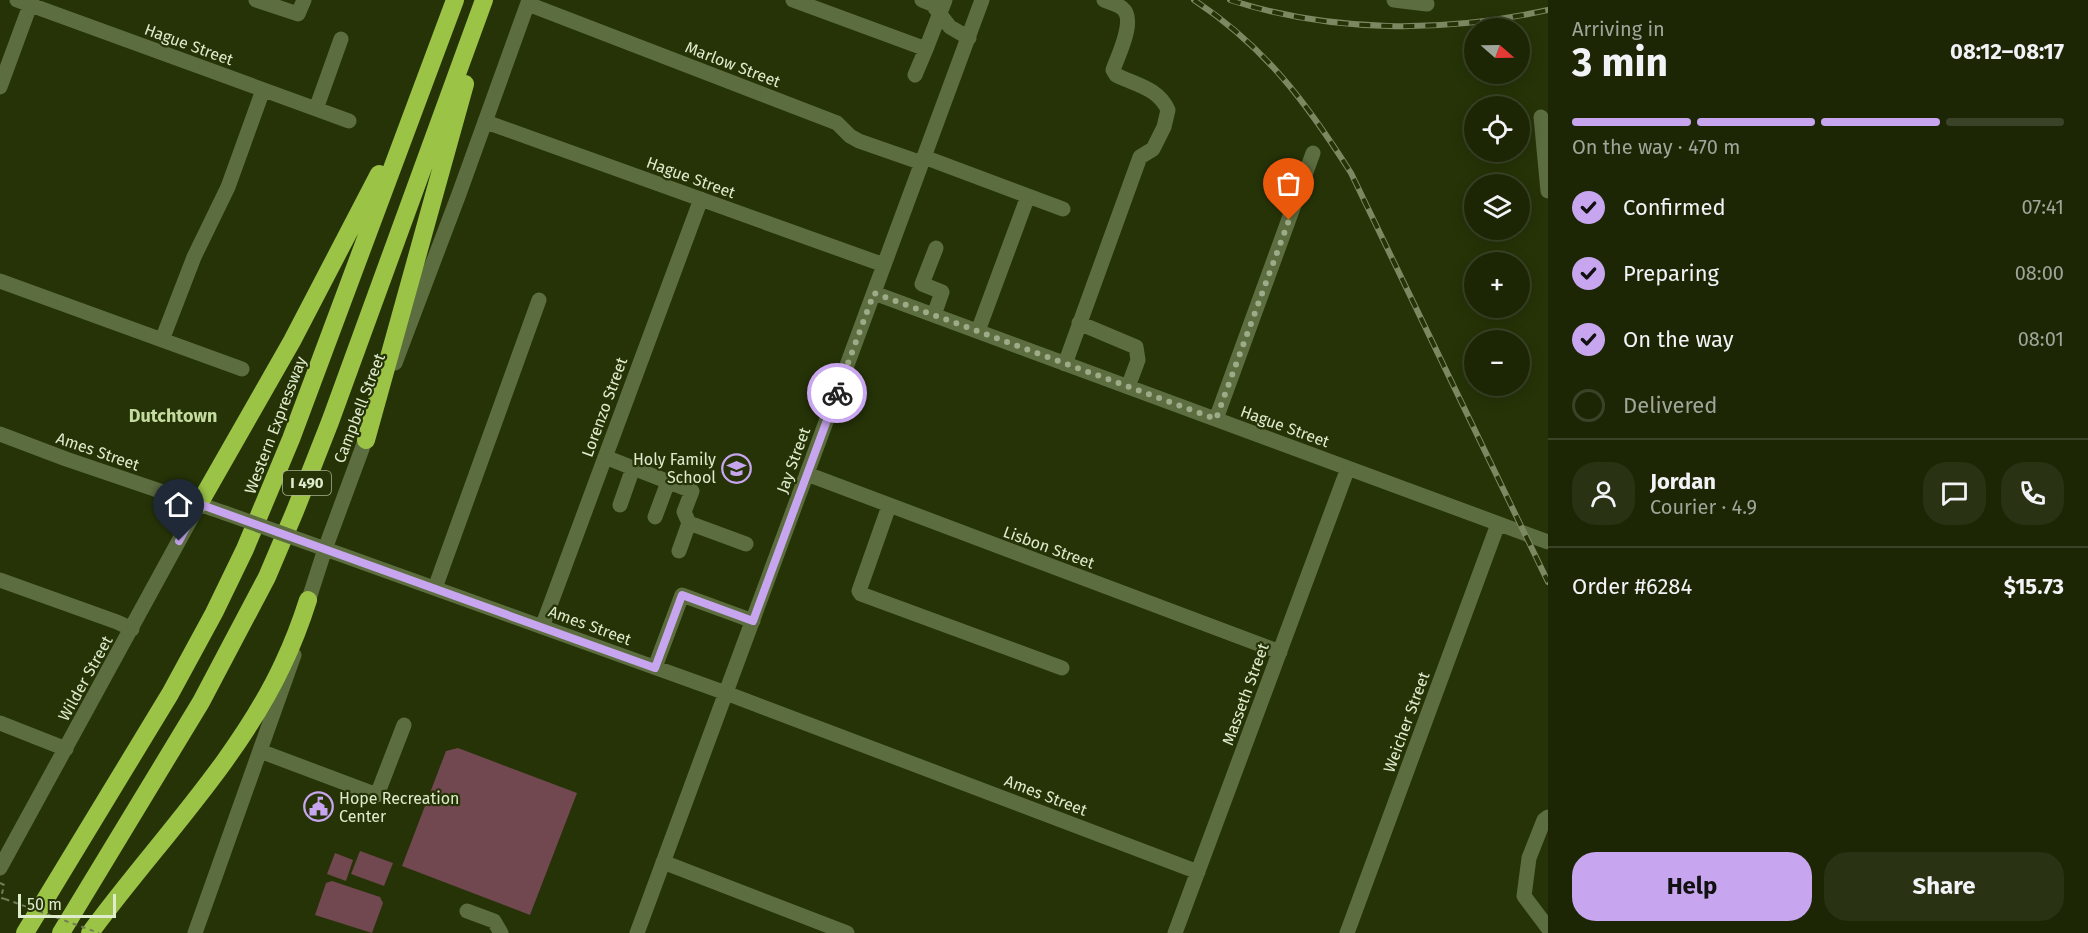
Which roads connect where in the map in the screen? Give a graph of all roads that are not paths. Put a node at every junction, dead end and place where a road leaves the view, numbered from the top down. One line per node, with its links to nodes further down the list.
1 (256, 0): 2 (street)
2 (304, 0)
3 (455, 0): 17 (highway, Western Expressway / I 490)
4 (487, 0): 46 (highway); 83 (highway, I 490)
5 (793, 0): 18 (street)
6 (922, 0): 14 (street)
7 (945, 0): 14 (street)
8 (982, 0): 15 (street, Jay Street)
9 (1104, 0): 38 (street)
10 (1394, 0): 13 (street)
11 (26, 2): 20 (street); 21 (street, Hague Street)
12 (529, 2): 25 (street, Campbell Street); 27 (street, Marlow Street)
13 (1427, 4)
14 (940, 15): 15 (street); 18 (street)
15 (969, 38): 27 (street, Jay Street)
16 (341, 39): 22 (street)
17 (441, 39): 52 (highway); 82 (highway, Western Expressway / I 490)
18 (926, 49): 19 (street)
19 (915, 75)
20 (0, 87)
21 (263, 90): 22 (street, Hague Street); 40 (street)
22 (316, 109): 24 (street, Hague Street)
23 (1541, 117): 28 (street)
24 (349, 121)
25 (486, 122): 30 (street, Hague Street); 46 (street, Campbell Street)
26 (1313, 153): 44 (street)
27 (923, 160): 29 (street, Marlow Street); 33 (street, Jay Street)
28 (1548, 191)
29 (1028, 196): 31 (street, Marlow Street); 39 (street)
30 (700, 199): 33 (street, Hague Street); 47 (street, Lorenzo Street)
31 (1063, 209)
32 (936, 249): 37 (street)
33 (884, 265): 35 (street, Jay Street)
34 (0, 281): 40 (street)
35 (874, 293): 37 (street, Hague Street); 50 (street, Jay Street)
36 (539, 300): 63 (street)
37 (934, 315): 39 (street, Hague Street)
38 (1079, 323): 41 (street); 43 (street)
39 (978, 331): 41 (street, Hague Street)
40 (162, 340): 42 (street)
41 (1065, 364): 43 (street, Hague Street)
42 (242, 369)
43 (1128, 387): 44 (street, Hague Street)
44 (1216, 419): 49 (street, Hague Street)
45 (0, 434): 52 (street, Ames Street)
46 (366, 440): 60 (street, Campbell Street)
47 (605, 457): 48 (street); 66 (street, Lorenzo Street)
48 (633, 468): 51 (street); 53 (street)
49 (1348, 468): 57 (street, Hague Street); 68 (street, Masseth Street)
50 (807, 474): 54 (street, Lisbon Street); 65 (street, Jay Street)
51 (668, 482): 55 (street); 56 (street)
52 (199, 504): 60 (street, Ames Street, bridge); 67 (street, Wilder Street)
53 (620, 505)
54 (889, 506): 68 (street, Lisbon Street); 70 (street)
55 (655, 517)
56 (689, 523): 59 (street); 61 (street)
57 (1498, 524): 58 (street, Hague Street); 90 (street, Weicher Street)
58 (1548, 542)
59 (746, 544)
60 (320, 547): 63 (street, Ames Street); 64 (street, Campbell Street)
61 (679, 551)
62 (0, 580): 67 (street)
63 (435, 588): 66 (street, Ames Street)
64 (308, 600): 75 (street, Campbell Street); 84 (highway)
65 (753, 621): 69 (street); 71 (street, Jay Street)
66 (542, 627): 69 (street, Ames Street)
67 (132, 629): 74 (street, Wilder Street)
68 (1280, 652): 79 (street, Masseth Street)
69 (655, 668): 71 (street, Ames Street)
70 (1062, 668)
71 (726, 693): 77 (street, Jay Street); 79 (street, Ames Street)
72 (0, 723): 74 (street)
73 (404, 725): 75 (street)
74 (66, 749): 78 (street, Wilder Street)
75 (260, 751): 85 (street, Campbell Street)
76 (1548, 817): 81 (street)
77 (663, 862): 87 (street, Jay Street); 88 (street)
78 (0, 868)
79 (1198, 872): 89 (street, Masseth Street)
80 (467, 911): 86 (street)
81 (1548, 928)
82 (24, 933)
83 (61, 933)
84 (90, 933)
85 (195, 933)
86 (501, 933)
87 (637, 933)
88 (847, 933)
89 (1175, 933)
90 (1347, 933)

